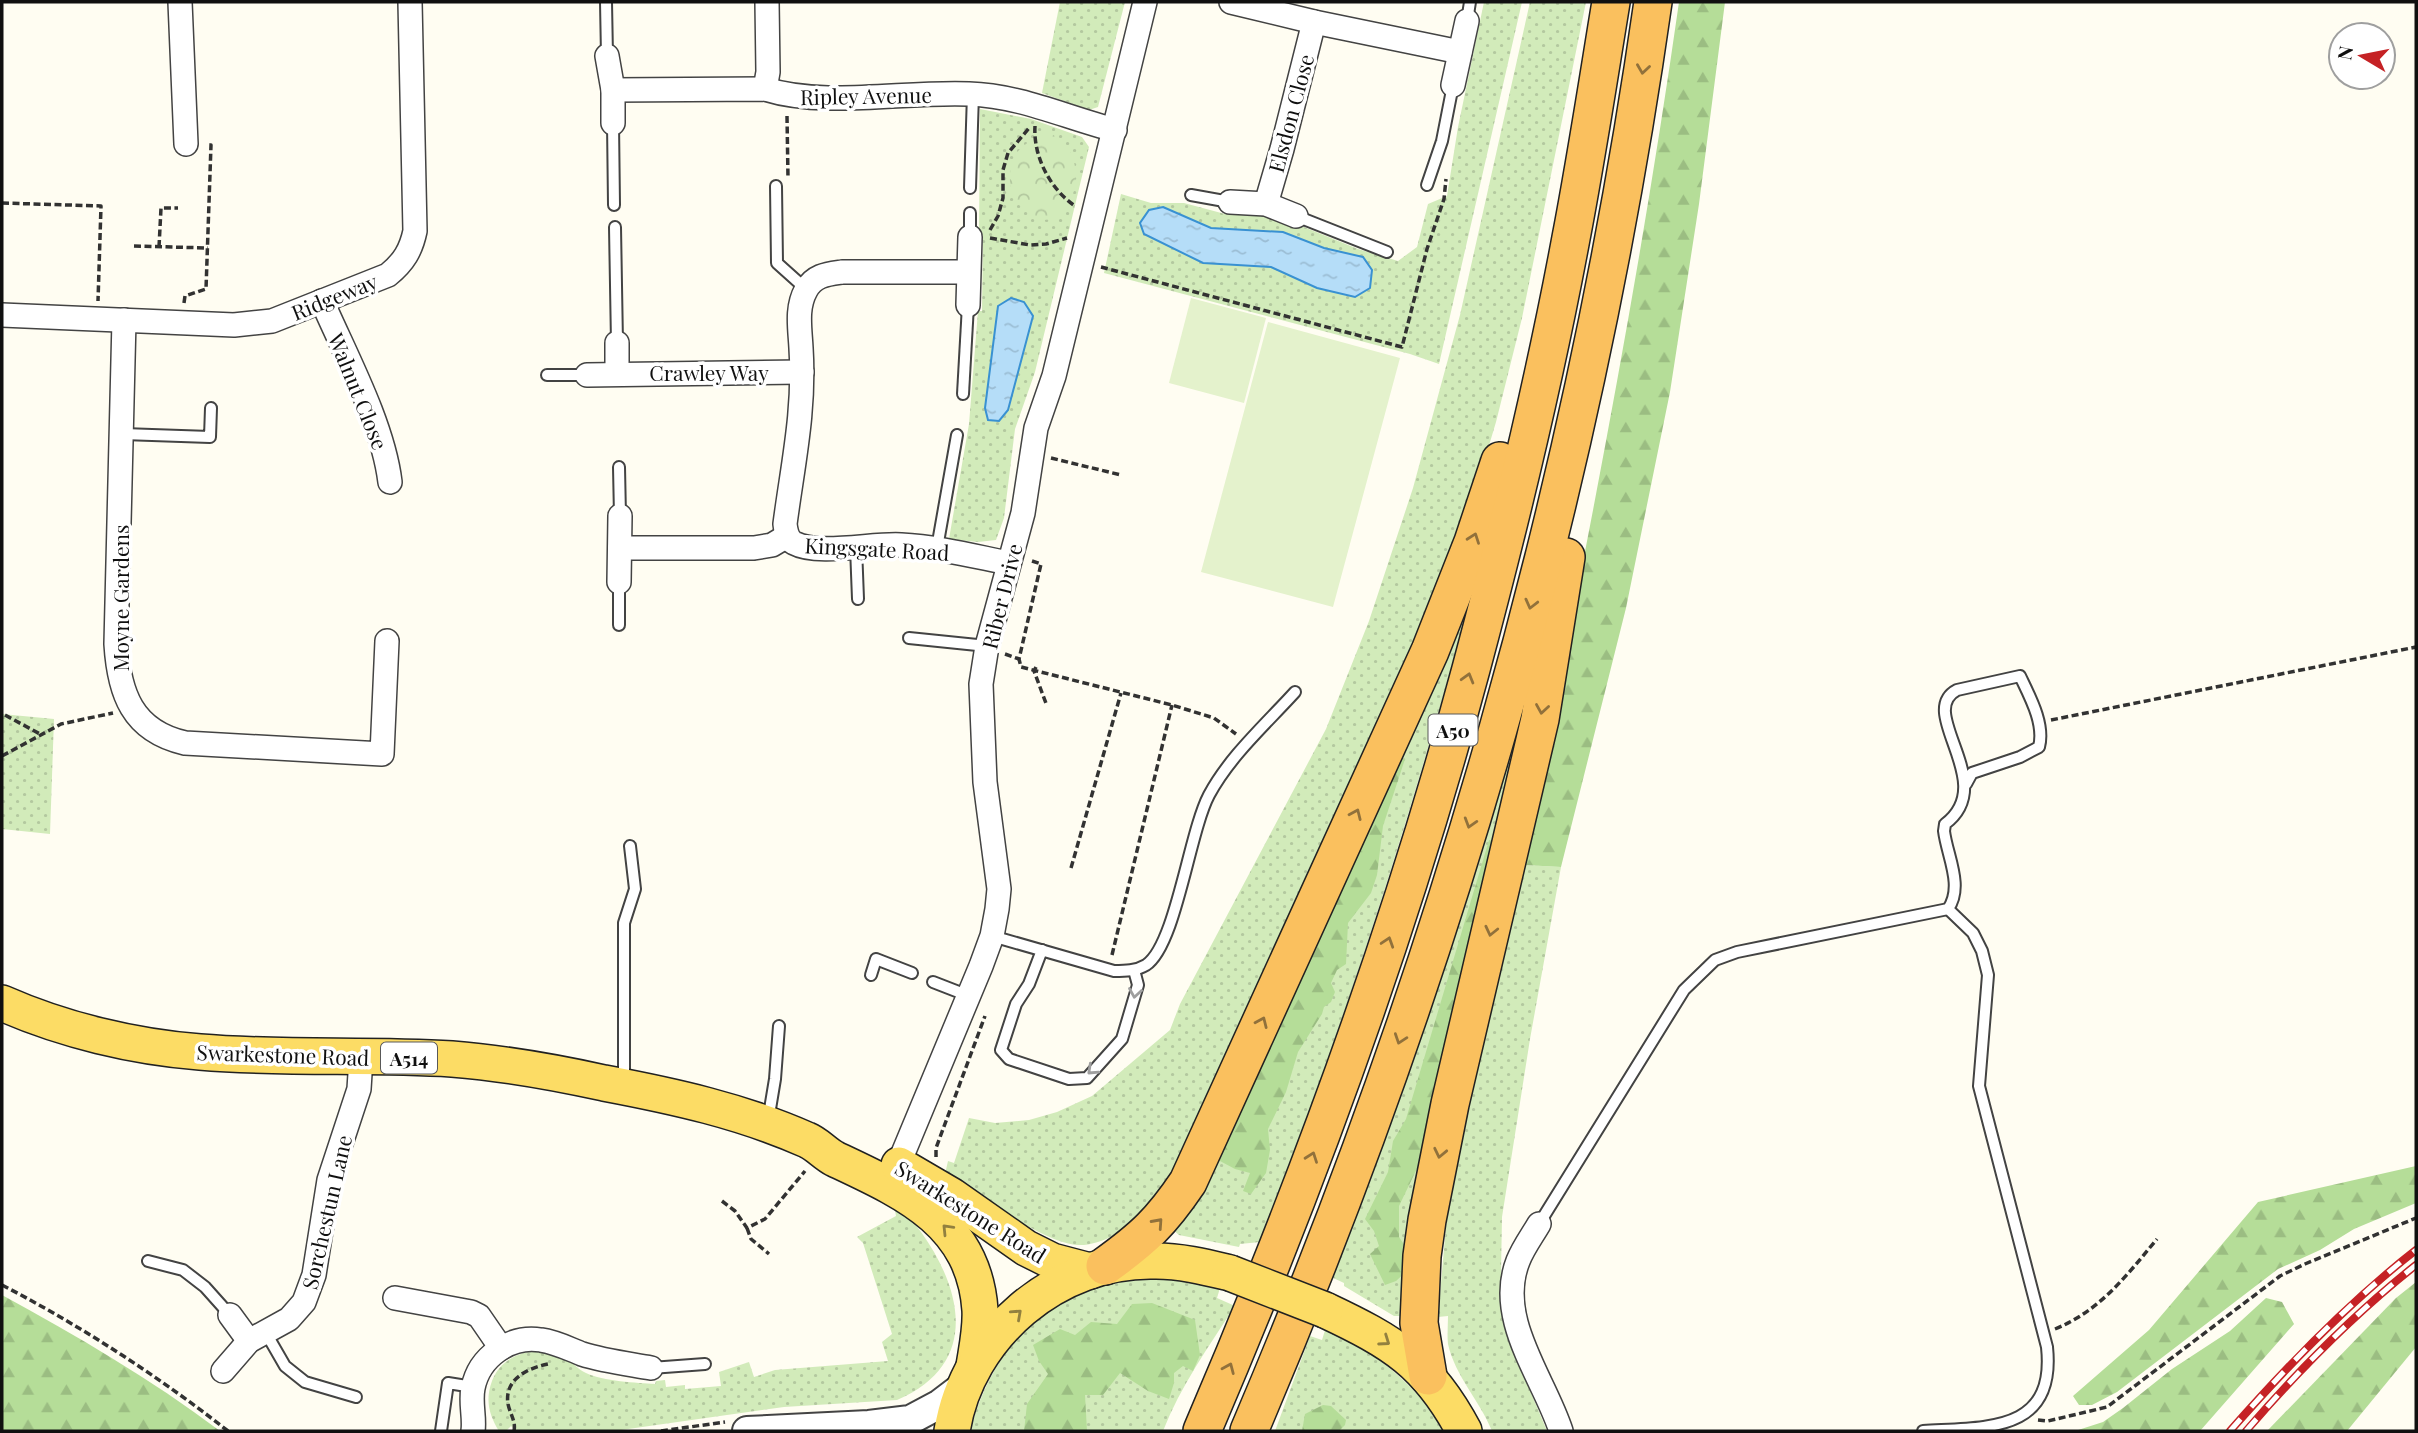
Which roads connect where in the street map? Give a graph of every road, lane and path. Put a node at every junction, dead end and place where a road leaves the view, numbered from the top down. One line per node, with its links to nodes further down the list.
1 (180, 2): 19 (street)
2 (410, 2): 43 (street, Ridgeway)
3 (606, 2): 12 (lane)
4 (766, 2): 14 (street)
5 (1145, 2): 18 (street, Riber Drive)
6 (1231, 2): 10 (street)
7 (1611, 2): 20 (highway, A50)
8 (1653, 2): 40 (highway, A50, one-way to 40)
9 (1468, 11): 11 (street)
10 (1314, 22): 11 (street); 27 (street, Elsdon Close)
11 (1460, 52): 13 (street)
12 (607, 56): 15 (street)
13 (1453, 85): 21 (lane)
14 (765, 89): 15 (street, Ripley Avenue); 16 (street, Ripley Avenue)
15 (613, 90): 17 (street)
16 (972, 94): 18 (street, Ripley Avenue); 23 (lane)
17 (614, 123): 28 (lane)
18 (1115, 130): 30 (street, Riber Drive)
19 (186, 144): 38 (path)
20 (1586, 159): 114 (highway, one-way to 20); 137 (highway, A50, one-way to 20)
21 (1427, 185)
22 (776, 186): 42 (lane)
23 (970, 188)
24 (1191, 195): 25 (lane)
25 (1230, 202): 27 (street)
26 (2, 203): 46 (path)
27 (1266, 204): 32 (street)
28 (614, 205)
29 (178, 208): 37 (path)
30 (1094, 211): 35 (street, Riber Drive); 35 (path)
31 (970, 213): 34 (lane)
32 (1296, 216): 39 (lane)
33 (615, 227): 49 (lane)
34 (970, 237): 41 (street)
35 (1086, 242): 67 (street, Riber Drive)
36 (134, 246): 37 (path)
37 (159, 247): 38 (path)
38 (208, 248): 48 (path)
39 (1387, 252)
40 (1612, 254): 126 (highway, one-way to 126); 138 (highway, A50, one-way to 138)
41 (968, 272): 42 (street); 44 (street)
42 (806, 289): 50 (street, Kingsgate Road)
43 (322, 301): 48 (street, Ridgeway); 61 (street, Walnut Close)
44 (968, 305): 54 (lane)
45 (2, 315): 46 (street, Ridgeway)
46 (97, 320): 47 (street, Ridgeway)
47 (124, 320): 48 (street, Ridgeway); 56 (street, Moyne Gardens)
48 (183, 323)
49 (617, 344): 51 (street)
50 (802, 372): 51 (street, Crawley Way); 63 (street, Kingsgate Road)
51 (617, 373): 52 (street, Crawley Way)
52 (587, 374): 53 (lane)
53 (547, 375)
54 (963, 394)
55 (211, 408): 56 (lane)
56 (122, 434): 82 (street, Moyne Gardens)
57 (957, 435): 66 (lane)
58 (1049, 457): 60 (path)
59 (619, 467): 62 (lane)
60 (1121, 475)
61 (390, 482)
62 (620, 516): 65 (street)
63 (787, 536): 64 (street, Kingsgate Road); 65 (street)
64 (856, 547): 66 (street, Kingsgate Road); 69 (lane)
65 (620, 548): 68 (street)
66 (937, 548): 67 (street, Kingsgate Road)
67 (1019, 562): 73 (street, Riber Drive); 76 (path)
68 (619, 582): 70 (lane)
69 (858, 599)
70 (619, 625)
71 (909, 638): 73 (lane)
72 (387, 641): 82 (street, Moyne Gardens)
73 (987, 646): 92 (street, Riber Drive)
74 (2416, 647): 84 (path)
75 (1013, 657): 76 (path)
76 (1019, 659): 77 (path)
77 (1035, 669): 78 (path); 81 (path)
78 (1121, 692): 80 (path); 90 (path)
79 (1295, 692): 86 (lane)
80 (1172, 705): 86 (path); 94 (path)
81 (1046, 706)
82 (132, 710): 85 (path)
83 (5, 715): 85 (path)
84 (2040, 723): 88 (lane); 88 (lane)
85 (40, 734): 87 (path)
86 (1249, 743): 95 (lane)
87 (2, 756)
88 (1966, 785): 91 (lane)
89 (630, 846): 103 (lane)
90 (1071, 868)
91 (1948, 909): 109 (lane); 118 (lane)
92 (992, 936): 93 (lane); 99 (street, Riber Drive)
93 (1042, 950): 95 (lane); 95 (lane, one-way to 93)
94 (1101, 952)
95 (1134, 970)
96 (912, 973): 97 (lane)
97 (871, 975)
98 (933, 982): 99 (lane)
99 (969, 996): 106 (street, Riber Drive)
100 (2, 1003): 102 (main road, Swarkestone Road / A514)
101 (779, 1026): 104 (lane)
102 (361, 1058): 103 (main road, Swarkestone Road / A514); 119 (street, Sorchestun Lane)
103 (624, 1087): 104 (main road, Swarkestone Road / A514)
104 (767, 1124): 105 (main road, Swarkestone Road / A514)
105 (810, 1154): 106 (main road, Swarkestone Road / A514); 110 (path)
106 (894, 1175): 114 (main road, Swarkestone Road / A514); 125 (main road, Swarkestone Road / A514, one-way to 106)
107 (722, 1201): 110 (path)
108 (2416, 1218): 129 (path)
109 (1539, 1224): 140 (street)
110 (747, 1228): 112 (path)
111 (2157, 1239): 118 (path)
112 (769, 1254)
113 (148, 1261): 117 (lane)
114 (1097, 1268): 125 (main road, one-way to 114); 126 (main road, one-way to 126, bridge)
115 (2, 1285): 132 (path)
116 (395, 1298): 120 (street)
117 (230, 1315): 119 (street)
118 (2043, 1334): 129 (lane)
119 (258, 1337): 124 (street, Sorchestun Lane); 128 (lane)
120 (501, 1348): 121 (street); 127 (street)
121 (583, 1354): 123 (street); 134 (path)
122 (705, 1364): 123 (lane)
123 (651, 1368)
124 (223, 1371)
125 (969, 1376): 130 (street); 136 (main road, Swarkestone Road)
126 (1428, 1376): 139 (main road)
127 (473, 1387): 131 (street); 133 (lane)
128 (356, 1397)
129 (2017, 1419): 141 (lane)
130 (740, 1426): 135 (path)
131 (476, 1428)
132 (228, 1431)
133 (440, 1431)
134 (514, 1431)
135 (661, 1431)
136 (952, 1431)
137 (1202, 1431)
138 (1249, 1431)
139 (1464, 1431)
140 (1561, 1431)
141 (1923, 1431)

